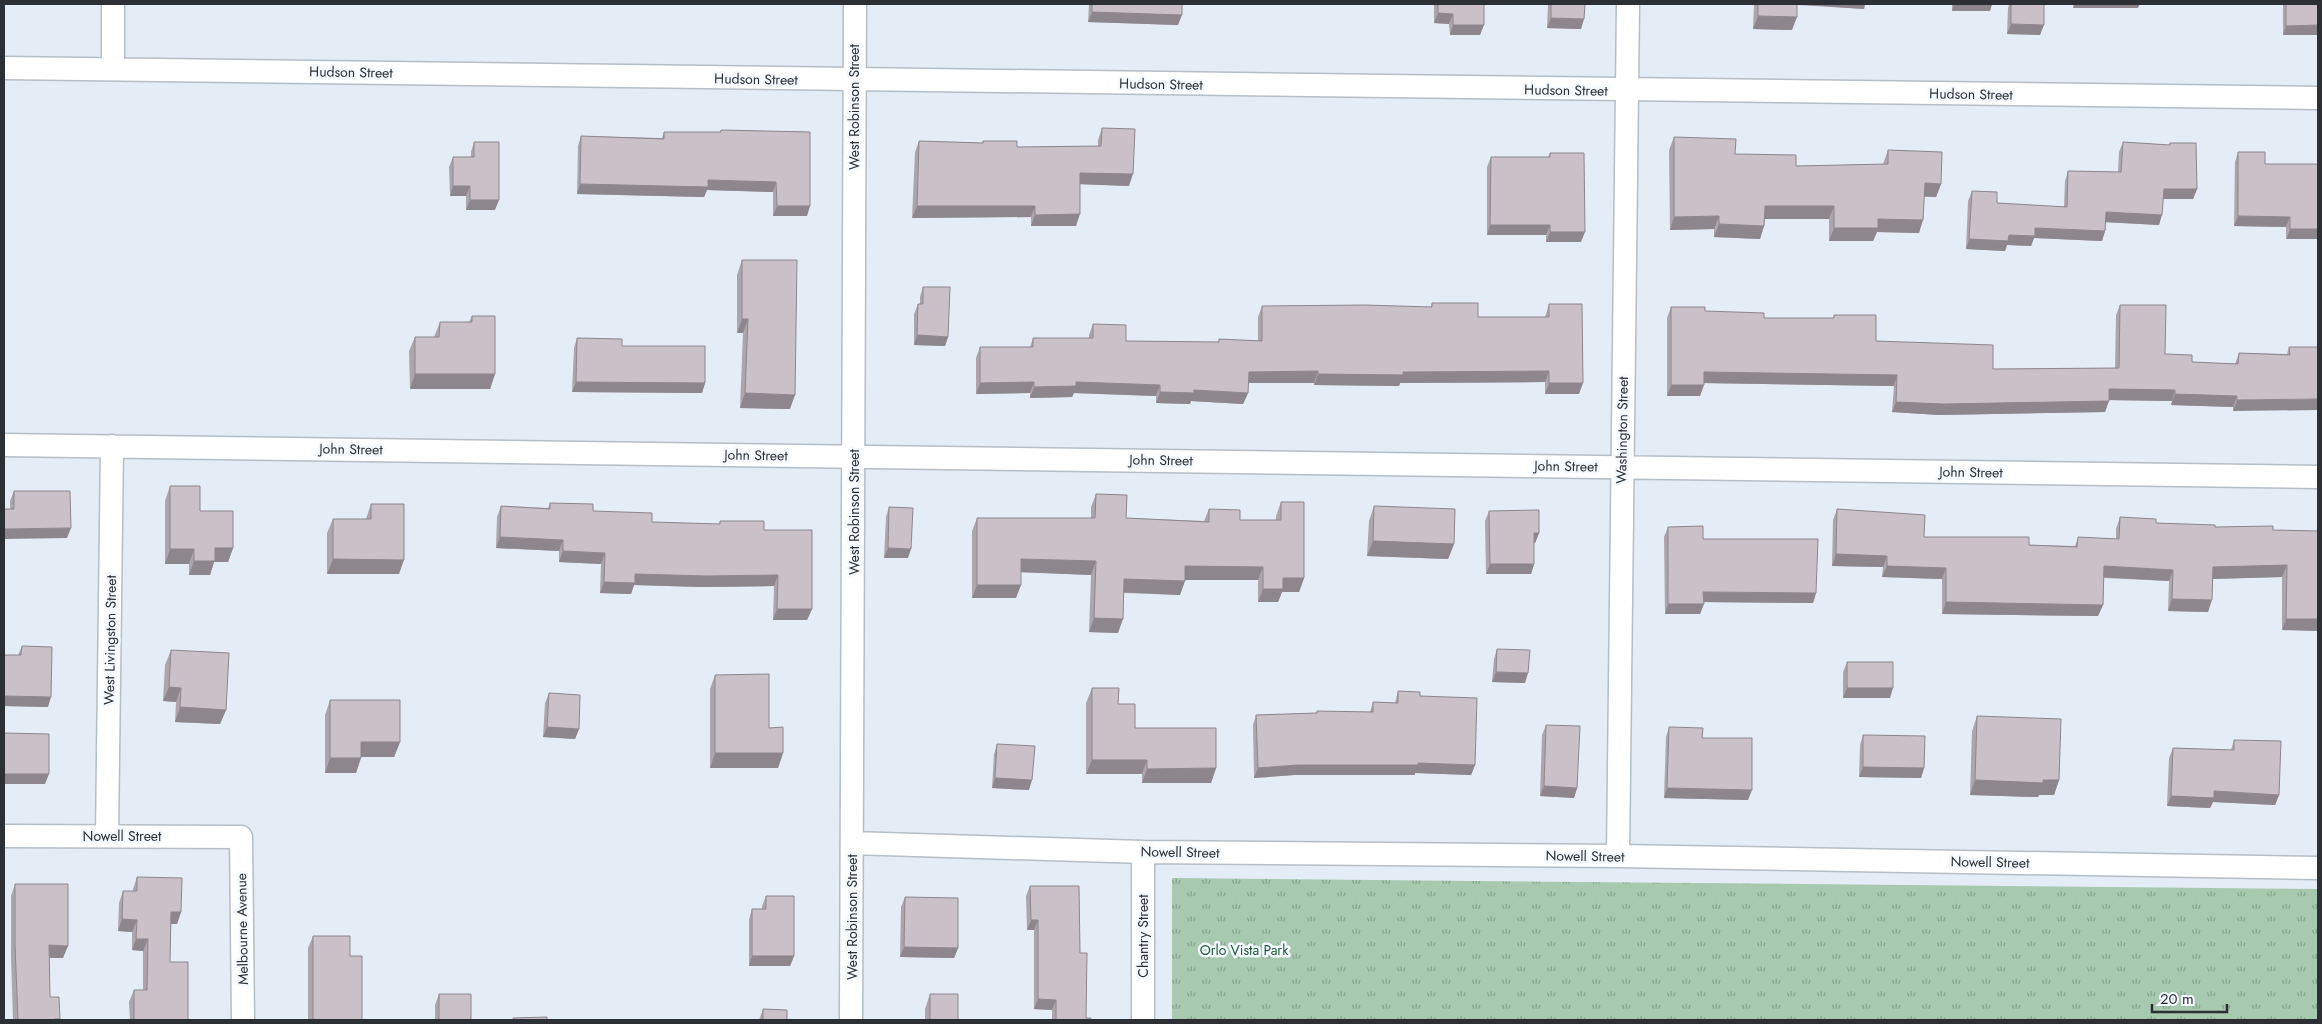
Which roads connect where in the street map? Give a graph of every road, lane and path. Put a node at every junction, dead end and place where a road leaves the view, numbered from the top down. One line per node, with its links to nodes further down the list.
1 (113, 4): 5 (street)
2 (855, 4): 6 (street, West Robinson Street)
3 (1628, 4): 7 (street, Washington Street)
4 (4, 68): 5 (street, Hudson Street)
5 (113, 69): 6 (street, Hudson Street)
6 (854, 80): 7 (street, Hudson Street); 11 (street, West Robinson Street)
7 (1627, 90): 8 (street, Hudson Street); 12 (street, Washington Street)
8 (2318, 98)
9 (4, 444): 10 (street, John Street)
10 (112, 446): 11 (street, John Street); 14 (street, West Livingston Street)
11 (854, 456): 12 (street, John Street); 17 (street, West Robinson Street)
12 (1621, 466): 13 (street, John Street); 19 (street, Washington Street)
13 (2318, 477)
14 (107, 835): 15 (street, Nowell Street); 16 (street, Nowell Street)
15 (4, 836)
16 (241, 837): 21 (street, Melbourne Avenue)
17 (852, 843): 18 (street, Nowell Street); 22 (street, West Robinson Street)
18 (1143, 852): 19 (street, Nowell Street); 23 (street, Chantry Street)
19 (1618, 856): 20 (street, Nowell Street)
20 (2318, 868)
21 (243, 1020)
22 (851, 1020)
23 (1143, 1020)

